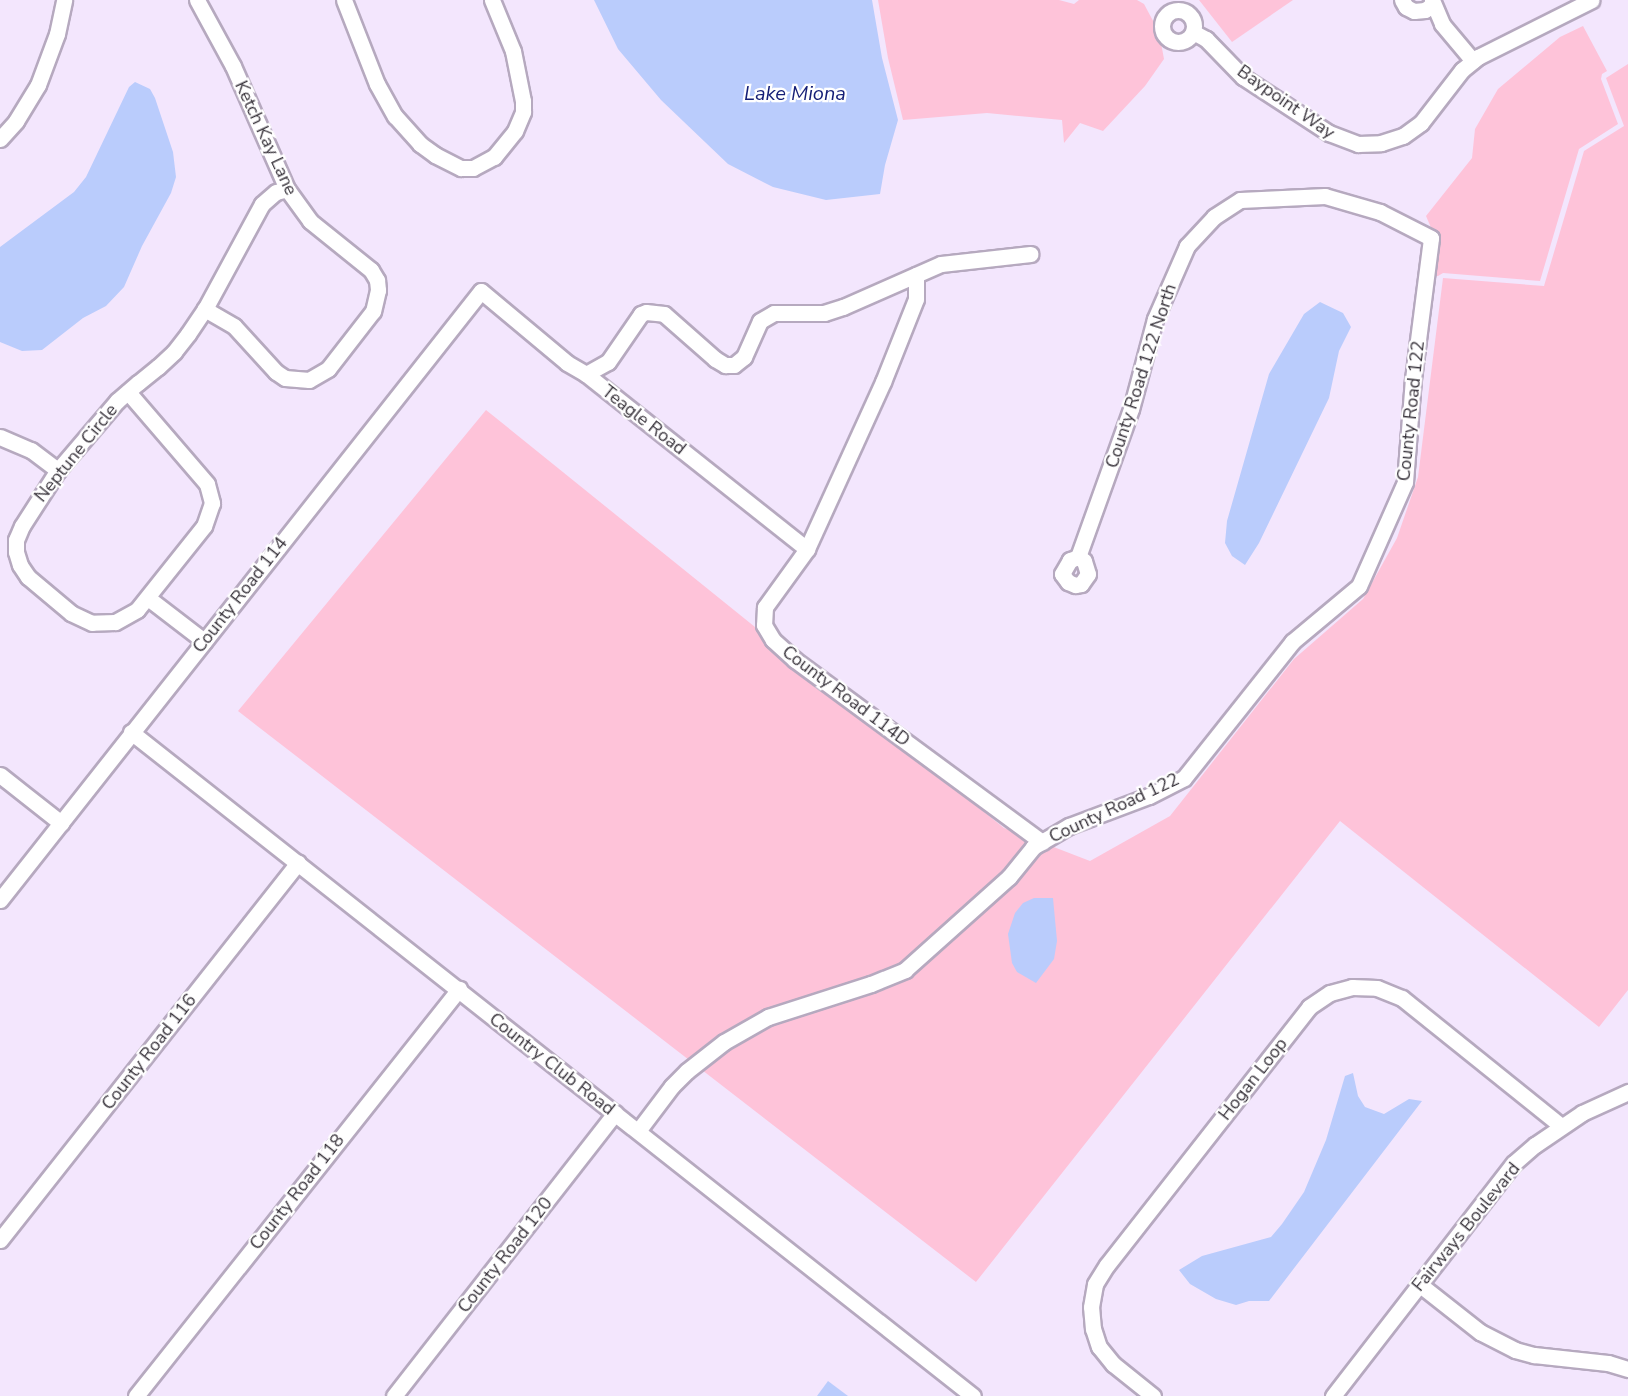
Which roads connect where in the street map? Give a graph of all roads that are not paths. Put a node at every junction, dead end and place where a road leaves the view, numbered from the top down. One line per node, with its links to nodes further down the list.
1 (64, 0): 10 (street)
2 (197, 0): 11 (street, Ketch Kay Lane)
3 (344, 0): 4 (street)
4 (492, 0)
5 (1402, 0): 7 (street)
6 (1592, 0): 9 (street, Baypoint Way)
7 (1433, 2): 9 (street)
8 (1193, 32): 9 (street, Baypoint Way)
9 (1473, 61)
10 (0, 138)
11 (287, 189): 16 (street, Neptune Circle); 16 (street, Ketch Kay Lane)
12 (1431, 238): 22 (street, County Road 122 North); 28 (street, County Road 122)
13 (1030, 254): 14 (street)
14 (916, 275): 17 (street); 21 (street, County Road 114D)
15 (482, 291): 17 (street, Teagle Road); 24 (street, County Road 114)
16 (205, 309): 18 (street, Neptune Circle)
17 (586, 374): 21 (street, Teagle Road)
18 (128, 392): 20 (street, Neptune Circle); 23 (street, Neptune Circle)
19 (0, 437): 20 (street)
20 (58, 470): 23 (street, Neptune Circle)
21 (807, 549): 28 (street, County Road 114D)
22 (1078, 557)
23 (148, 598): 24 (street)
24 (204, 641): 25 (street, County Road 114)
25 (131, 732): 27 (street, County Road 114); 29 (street, Country Club Road)
26 (0, 775): 27 (street)
27 (61, 822): 30 (street, County Road 114)
28 (1042, 842): 35 (street, County Road 122)
29 (298, 863): 31 (street, Country Club Road); 36 (street, County Road 116)
30 (0, 900)
31 (459, 989): 33 (street, Country Club Road); 39 (street, County Road 118)
32 (1628, 1092): 34 (street, Fairways Boulevard)
33 (615, 1113): 35 (street, Country Club Road); 40 (street, County Road 120)
34 (1561, 1126): 37 (street, Fairways Boulevard); 42 (street, Hogan Loop)
35 (638, 1131): 41 (street, Country Club Road)
36 (0, 1240)
37 (1419, 1284): 38 (street); 43 (street, Fairways Boulevard)
38 (1628, 1369)
39 (136, 1396)
40 (394, 1396)
41 (973, 1396)
42 (1153, 1396)
43 (1333, 1396)

